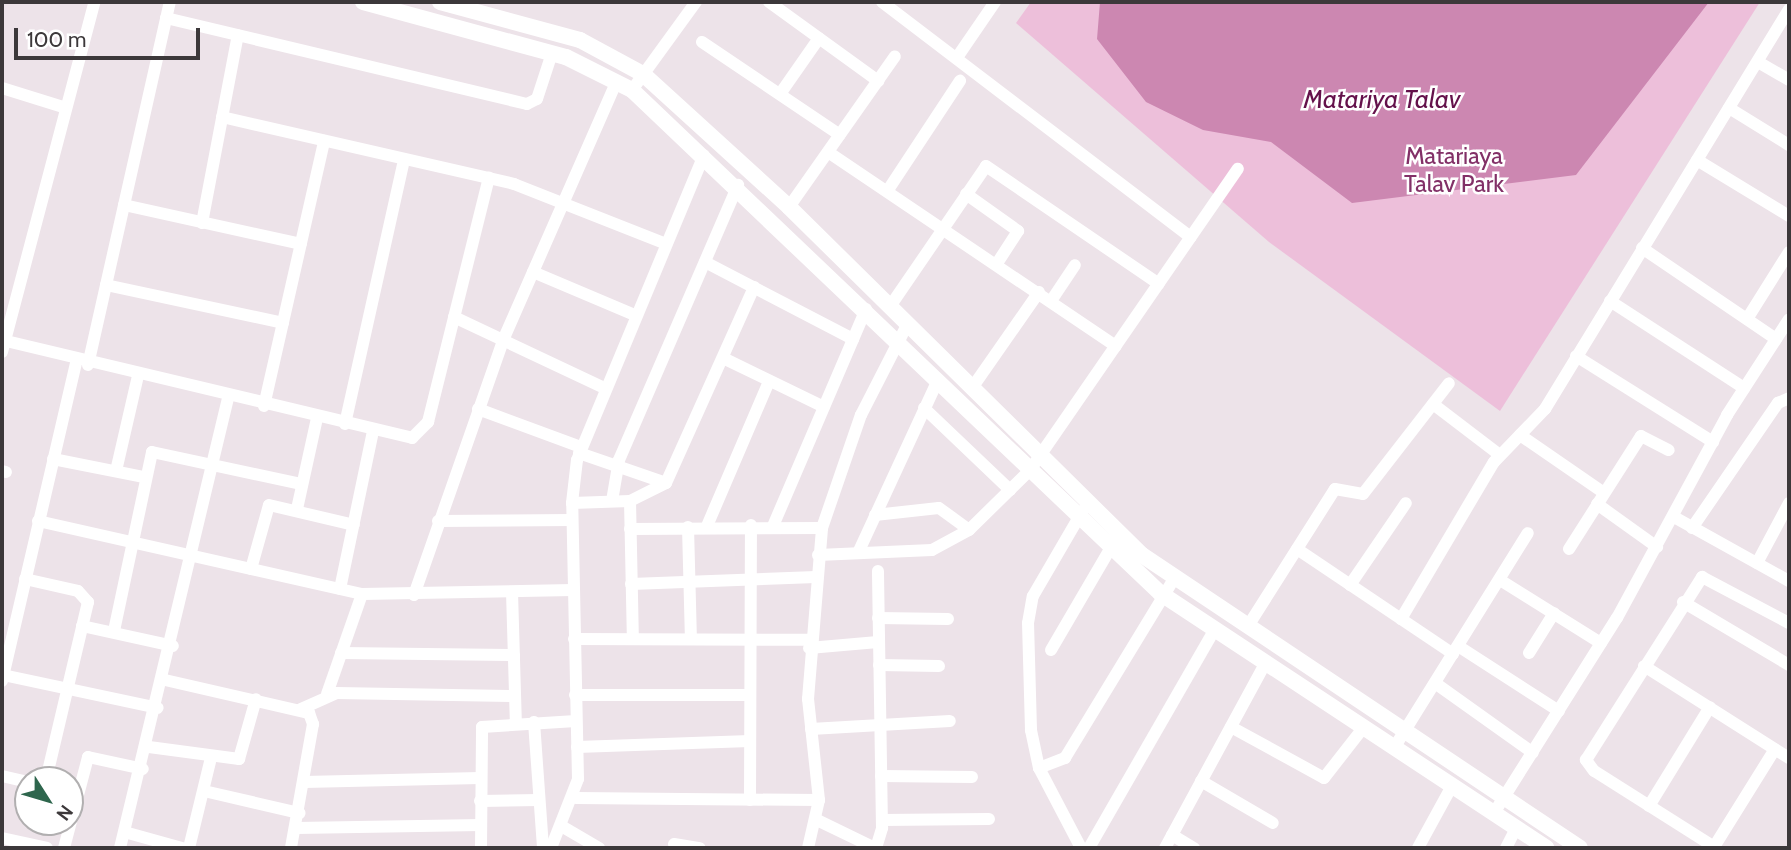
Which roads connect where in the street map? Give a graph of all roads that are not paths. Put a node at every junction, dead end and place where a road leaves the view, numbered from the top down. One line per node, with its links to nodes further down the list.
1 (170, 2): 11 (street)
2 (363, 2): 15 (main road)
3 (440, 2): 19 (main road)
4 (695, 2): 19 (street)
5 (769, 2): 13 (street)
6 (882, 2): 9 (street)
7 (995, 2): 17 (street)
8 (94, 3): 27 (street)
9 (898, 6): 17 (street)
10 (1789, 9): 18 (street)
11 (166, 18): 12 (street); 43 (street)
12 (238, 35): 15 (street); 29 (street)
13 (818, 38): 22 (street); 26 (street)
14 (702, 42): 26 (street)
15 (552, 53): 21 (main road)
16 (895, 56): 22 (street)
17 (958, 56): 48 (street)
18 (1758, 62): 20 (street); 28 (street)
19 (643, 74): 25 (street); 44 (main road)
20 (1789, 80)
21 (617, 81): 25 (main road); 42 (street)
22 (878, 81): 30 (street)
23 (960, 82): 40 (street)
24 (2, 89): 27 (street)
25 (632, 90): 34 (main road)
26 (780, 94): 30 (street)
27 (63, 107): 75 (street)
28 (1729, 108): 32 (street); 36 (street)
29 (222, 117): 31 (street); 46 (street)
30 (840, 135): 33 (street)
31 (324, 141): 35 (street); 49 (street)
32 (1789, 145)
33 (828, 152): 40 (street); 44 (street)
34 (704, 155): 39 (main road); 50 (street)
35 (404, 160): 38 (street); 95 (street)
36 (1697, 160): 45 (street); 51 (street)
37 (1238, 169): 48 (street)
38 (489, 177): 42 (street); 66 (street)
39 (738, 186): 53 (street); 64 (main road)
40 (888, 190): 47 (street)
41 (966, 194): 47 (street); 54 (street); 57 (street)
42 (563, 202): 50 (street); 56 (street)
43 (124, 205): 46 (street); 58 (street)
44 (789, 207): 63 (main road)
45 (1789, 216)
46 (202, 223): 49 (street)
47 (942, 230): 54 (street); 63 (street)
48 (1191, 237): 57 (street)
49 (300, 244): 69 (street)
50 (666, 244): 65 (street)
51 (1642, 248): 62 (street); 67 (street)
52 (1789, 252): 67 (street)
53 (705, 262): 59 (street); 105 (street)
54 (996, 265): 60 (street)
55 (1075, 265): 61 (street)
56 (533, 272): 65 (street); 71 (street)
57 (1158, 284): 76 (street)
58 (106, 285): 69 (street); 79 (street)
59 (754, 287): 72 (street); 78 (street)
60 (1039, 292): 61 (street); 85 (street)
61 (1051, 301): 76 (street)
62 (1610, 301): 77 (street); 86 (street)
63 (891, 305): 70 (main road)
64 (866, 309): 72 (street); 73 (main road)
65 (635, 315): 84 (street)
66 (454, 317): 71 (street); 96 (street)
67 (1747, 319): 74 (street)
68 (1789, 319): 74 (street)
69 (283, 323): 90 (street)
70 (908, 323): 73 (street); 85 (main road)
71 (504, 338): 84 (street); 93 (street)
72 (853, 339): 91 (street)
73 (898, 339): 81 (main road); 132 (street)
74 (1776, 339): 86 (street)
75 (3, 345): 79 (street)
76 (1116, 346): 102 (street)
77 (1576, 356): 97 (street); 98 (street)
78 (723, 358): 82 (street); 109 (street)
79 (82, 363): 80 (street); 103 (street)
80 (138, 376): 87 (street); 107 (street)
81 (938, 380): 92 (street); 106 (main road)
82 (769, 381): 91 (street); 128 (street)
83 (1449, 383): 89 (street)
84 (604, 388): 99 (street)
85 (972, 388): 102 (main road)
86 (1744, 388): 98 (street)
87 (228, 397): 90 (street); 104 (street)
88 (1789, 398): 133 (street)
89 (1433, 404): 101 (street); 139 (street)
90 (264, 406): 94 (street)
91 (824, 407): 129 (street)
92 (924, 408): 111 (street); 120 (street)
93 (478, 409): 99 (street); 125 (street)
94 (317, 418): 95 (street); 110 (street)
95 (345, 424): 96 (street)
96 (373, 431): 127 (street)
97 (1520, 435): 101 (street); 112 (street)
98 (1713, 442): 121 (street)
99 (580, 450): 105 (street); 116 (street)
100 (1669, 450): 112 (street)
101 (1500, 455): 166 (street)
102 (1040, 456): 106 (street); 115 (main road)
103 (53, 459): 107 (street); 124 (street)
104 (214, 463): 108 (street); 110 (street); 143 (street)
105 (618, 465): 109 (street); 114 (street)
106 (1030, 470): 111 (street); 122 (main road)
107 (116, 471): 108 (street)
108 (144, 477): 136 (street)
109 (666, 483): 113 (street)
110 (301, 484): 119 (street)
111 (1010, 490): 134 (street)
112 (1600, 499): 137 (street); 140 (street)
113 (629, 500): 114 (street); 131 (street)
114 (612, 501): 116 (street)
115 (1088, 502): 122 (street); 149 (main road)
116 (572, 503): 123 (street)
117 (1406, 503): 155 (street)
118 (1789, 503): 144 (street)
119 (297, 509): 127 (street); 145 (street)
120 (875, 515): 134 (street); 141 (street)
121 (1674, 517): 133 (street); 137 (street)
122 (1078, 519): 138 (main road); 222 (street)
123 (572, 520): 125 (street); 157 (street)
124 (38, 521): 136 (street); 148 (street)
125 (438, 521): 160 (street)
126 (751, 525): 128 (street); 129 (street); 150 (street)
127 (354, 526): 156 (street)
128 (707, 526): 130 (street)
129 (773, 526): 132 (street)
130 (688, 527): 131 (street); 153 (street)
131 (630, 528): 154 (street)
132 (822, 528): 142 (street)
133 (1692, 528): 144 (street)
134 (969, 530): 141 (street)
135 (1528, 533): 151 (street)
136 (131, 542): 143 (street); 170 (street)
137 (1657, 547): 177 (street)
138 (1110, 549): 161 (main road); 180 (street)
139 (1297, 549): 155 (street); 169 (street)
140 (1569, 549)
141 (858, 553): 142 (street)
142 (818, 555): 147 (street)
143 (194, 557): 145 (street); 179 (street)
144 (1757, 563): 152 (street)
145 (251, 569): 156 (street)
146 (878, 571): 164 (street)
147 (816, 577): 150 (street); 178 (street)
148 (25, 579): 168 (street); 190 (street)
149 (1174, 579): 161 (street); 169 (main road)
150 (751, 580): 153 (street); 175 (street)
151 (1500, 580): 163 (street); 181 (street)
152 (1789, 581)
153 (690, 582): 154 (street); 174 (street)
154 (631, 584): 173 (street)
155 (1350, 585): 166 (street)
156 (340, 589): 159 (street)
157 (573, 590): 158 (street); 172 (street)
158 (512, 592): 160 (street); 184 (street)
159 (362, 594): 160 (street); 182 (street)
160 (414, 595)
161 (1164, 595): 171 (main road); 222 (street)
162 (1683, 602): 167 (street); 187 (street); 189 (street)
163 (1554, 614): 177 (street); 183 (street)
164 (878, 618): 165 (street); 176 (street)
165 (948, 619)
166 (1401, 619): 181 (street)
167 (1789, 623)
168 (82, 626): 170 (street); 193 (street)
169 (1248, 626): 211 (main road)
170 (114, 631): 179 (street)
171 (1214, 631): 185 (main road); 265 (street)
172 (574, 639): 173 (street); 195 (street)
173 (633, 639): 174 (street)
174 (691, 639): 175 (street)
175 (750, 639): 178 (street); 196 (street)
176 (878, 642): 178 (street); 186 (street)
177 (1601, 643): 202 (street)
178 (809, 644): 210 (street)
179 (173, 646): 191 (street)
180 (1051, 650)
181 (1455, 650): 192 (street); 202 (street)
182 (341, 653): 184 (street); 194 (street)
183 (1528, 653)
184 (514, 655): 197 (street)
185 (1265, 664): 208 (street); 209 (main road)
186 (879, 665): 188 (street); 206 (street)
187 (1789, 665)
188 (939, 666)
189 (1644, 666): 200 (street); 237 (street)
190 (2, 678): 193 (street)
191 (164, 680): 198 (street); 199 (street)
192 (1435, 683): 211 (street); 217 (street)
193 (67, 689): 199 (street); 220 (street)
194 (327, 694): 197 (street); 201 (street)
195 (576, 695): 196 (street); 203 (street)
196 (750, 695): 212 (street)
197 (515, 696): 207 (street)
198 (256, 699): 201 (street); 218 (street)
199 (158, 708): 213 (street)
200 (1710, 708): 216 (street); 237 (street)
201 (301, 709): 228 (street)
202 (1559, 711): 217 (street)
203 (576, 721): 205 (street); 214 (street)
204 (950, 721): 206 (street)
205 (534, 722): 207 (street); 233 (street)
206 (880, 722): 210 (street); 224 (street)
207 (516, 723): 226 (street)
208 (1231, 727): 209 (street); 227 (street)
209 (1363, 728): 215 (main road)
210 (811, 729): 235 (street)
211 (1405, 731): 215 (street); 232 (main road)
212 (750, 741): 214 (street); 234 (street)
213 (149, 747): 218 (street); 223 (street)
214 (577, 747): 231 (street)
215 (1394, 748): 229 (main road)
216 (1774, 748): 219 (street); 272 (street)
217 (1533, 753): 232 (street)
218 (211, 758): 230 (street)
219 (1789, 758)
220 (49, 766)
221 (84, 767): 223 (street)
222 (1039, 768): 264 (street)
223 (143, 769): 248 (street)
224 (881, 776): 225 (street); 242 (street)
225 (972, 777)
226 (480, 778): 228 (street); 236 (street)
227 (1201, 781): 243 (street); 249 (street)
228 (304, 782): 238 (street)
229 (1452, 786): 239 (main road); 268 (street)
230 (204, 791): 238 (street); 255 (street)
231 (576, 798): 234 (street); 245 (street)
232 (1505, 798): 239 (street); 271 (main road)
233 (539, 800): 236 (street); 258 (street)
234 (750, 800): 235 (street)
235 (819, 800): 241 (street)
236 (480, 801): 244 (street)
237 (1649, 806): 272 (street)
238 (299, 813): 246 (street)
239 (1494, 813): 247 (main road)
240 (989, 819): 242 (street)
241 (817, 820): 262 (street); 263 (street)
242 (881, 820): 263 (street)
243 (1273, 823)
244 (481, 825): 246 (street); 257 (street)
245 (563, 827): 259 (street); 260 (street)
246 (296, 828): 256 (street)
247 (1517, 828): 269 (street); 270 (main road)
248 (128, 832): 253 (street); 254 (street)
249 (1172, 835): 266 (street); 267 (street)
250 (2, 838): 252 (street)
251 (674, 844): 261 (street)
252 (47, 848)
253 (120, 848)
254 (182, 848)
255 (189, 848)
256 (290, 848)
257 (481, 848)
258 (543, 848)
259 (551, 848)
260 (599, 848)
261 (700, 848)
262 (808, 848)
263 (876, 848)
264 (1082, 848)
265 (1089, 848)
266 (1165, 848)
267 (1194, 848)
268 (1418, 848)
269 (1506, 848)
270 (1547, 848)
271 (1580, 848)
272 (1715, 848)

